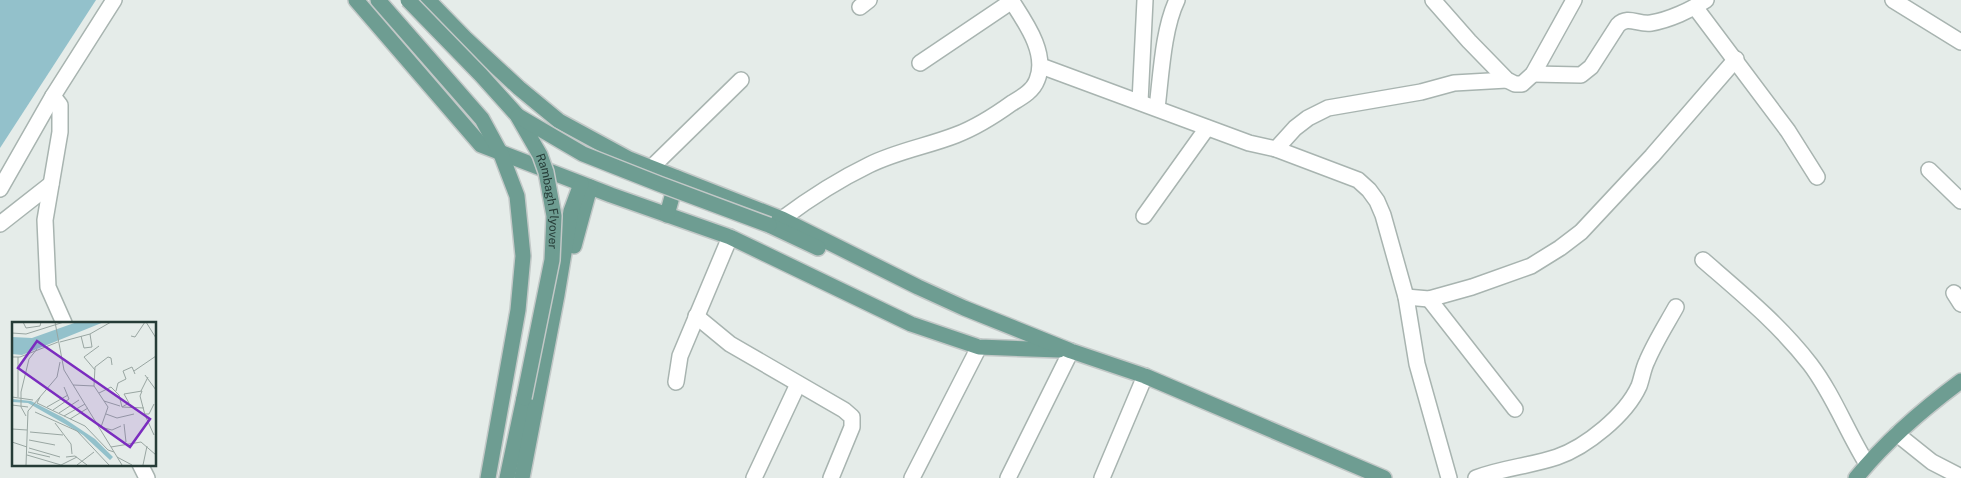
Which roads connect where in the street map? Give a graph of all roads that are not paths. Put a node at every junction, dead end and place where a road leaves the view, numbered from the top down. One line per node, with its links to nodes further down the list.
1 (114, 0): 20 (street)
2 (356, 0): 26 (main road)
3 (378, 0): 26 (main road)
4 (408, 0): 23 (main road, Rambagh Flyover, bridge)
5 (428, 0): 27 (main road)
6 (1145, 0): 21 (street)
7 (1177, 0): 22 (street)
8 (1433, 0): 19 (street)
9 (1574, 0): 17 (street)
10 (1893, 0): 13 (street)
11 (1011, 1): 15 (street); 16 (street)
12 (1700, 4): 14 (street); 17 (street)
13 (1961, 42)
14 (1736, 59): 29 (street); 42 (street)
15 (920, 63)
16 (1041, 66): 21 (street); 37 (street)
17 (1532, 74): 19 (street)
18 (741, 80): 27 (street)
19 (1507, 80): 25 (street)
20 (53, 96): 31 (street); 33 (street)
21 (1140, 102): 22 (street)
22 (1157, 108): 24 (street)
23 (516, 116): 37 (main road, bridge); 60 (main road, Rambagh Flyover, bridge)
24 (1208, 128): 25 (street); 36 (street)
25 (1276, 150): 41 (street)
26 (501, 154): 32 (main road); 59 (main road)
27 (651, 168): 30 (main road)
28 (1929, 170): 34 (street)
29 (1817, 177)
30 (677, 178): 35 (main road); 37 (main road)
31 (51, 184): 38 (street); 45 (street)
32 (586, 186): 35 (main road); 61 (main road); 62 (main road)
33 (0, 189)
34 (1961, 201)
35 (667, 215): 39 (main road)
36 (1144, 216)
37 (776, 222): 47 (main road)
38 (0, 224)
39 (730, 237): 44 (street); 46 (main road)
40 (1703, 260): 54 (street)
41 (1406, 297): 42 (street); 68 (street)
42 (1429, 299): 52 (street)
43 (1676, 307): 69 (street)
44 (696, 316): 50 (street); 51 (street)
45 (64, 322)
46 (979, 347): 47 (main road); 65 (street)
47 (1071, 351): 48 (main road); 66 (street)
48 (1145, 376): 56 (street); 67 (main road)
49 (1961, 381): 53 (main road)
50 (676, 382)
51 (798, 384): 63 (street); 64 (street)
52 (1515, 409)
53 (1897, 434): 54 (main road); 57 (street)
54 (1867, 464): 70 (main road)
55 (141, 466): 58 (street)
56 (1104, 476)
57 (1961, 477)
58 (147, 478)
59 (488, 478)
60 (507, 478)
61 (522, 478)
62 (528, 478)
63 (754, 478)
64 (830, 478)
65 (912, 478)
66 (1008, 478)
67 (1384, 478)
68 (1449, 478)
69 (1476, 478)
70 (1856, 478)

